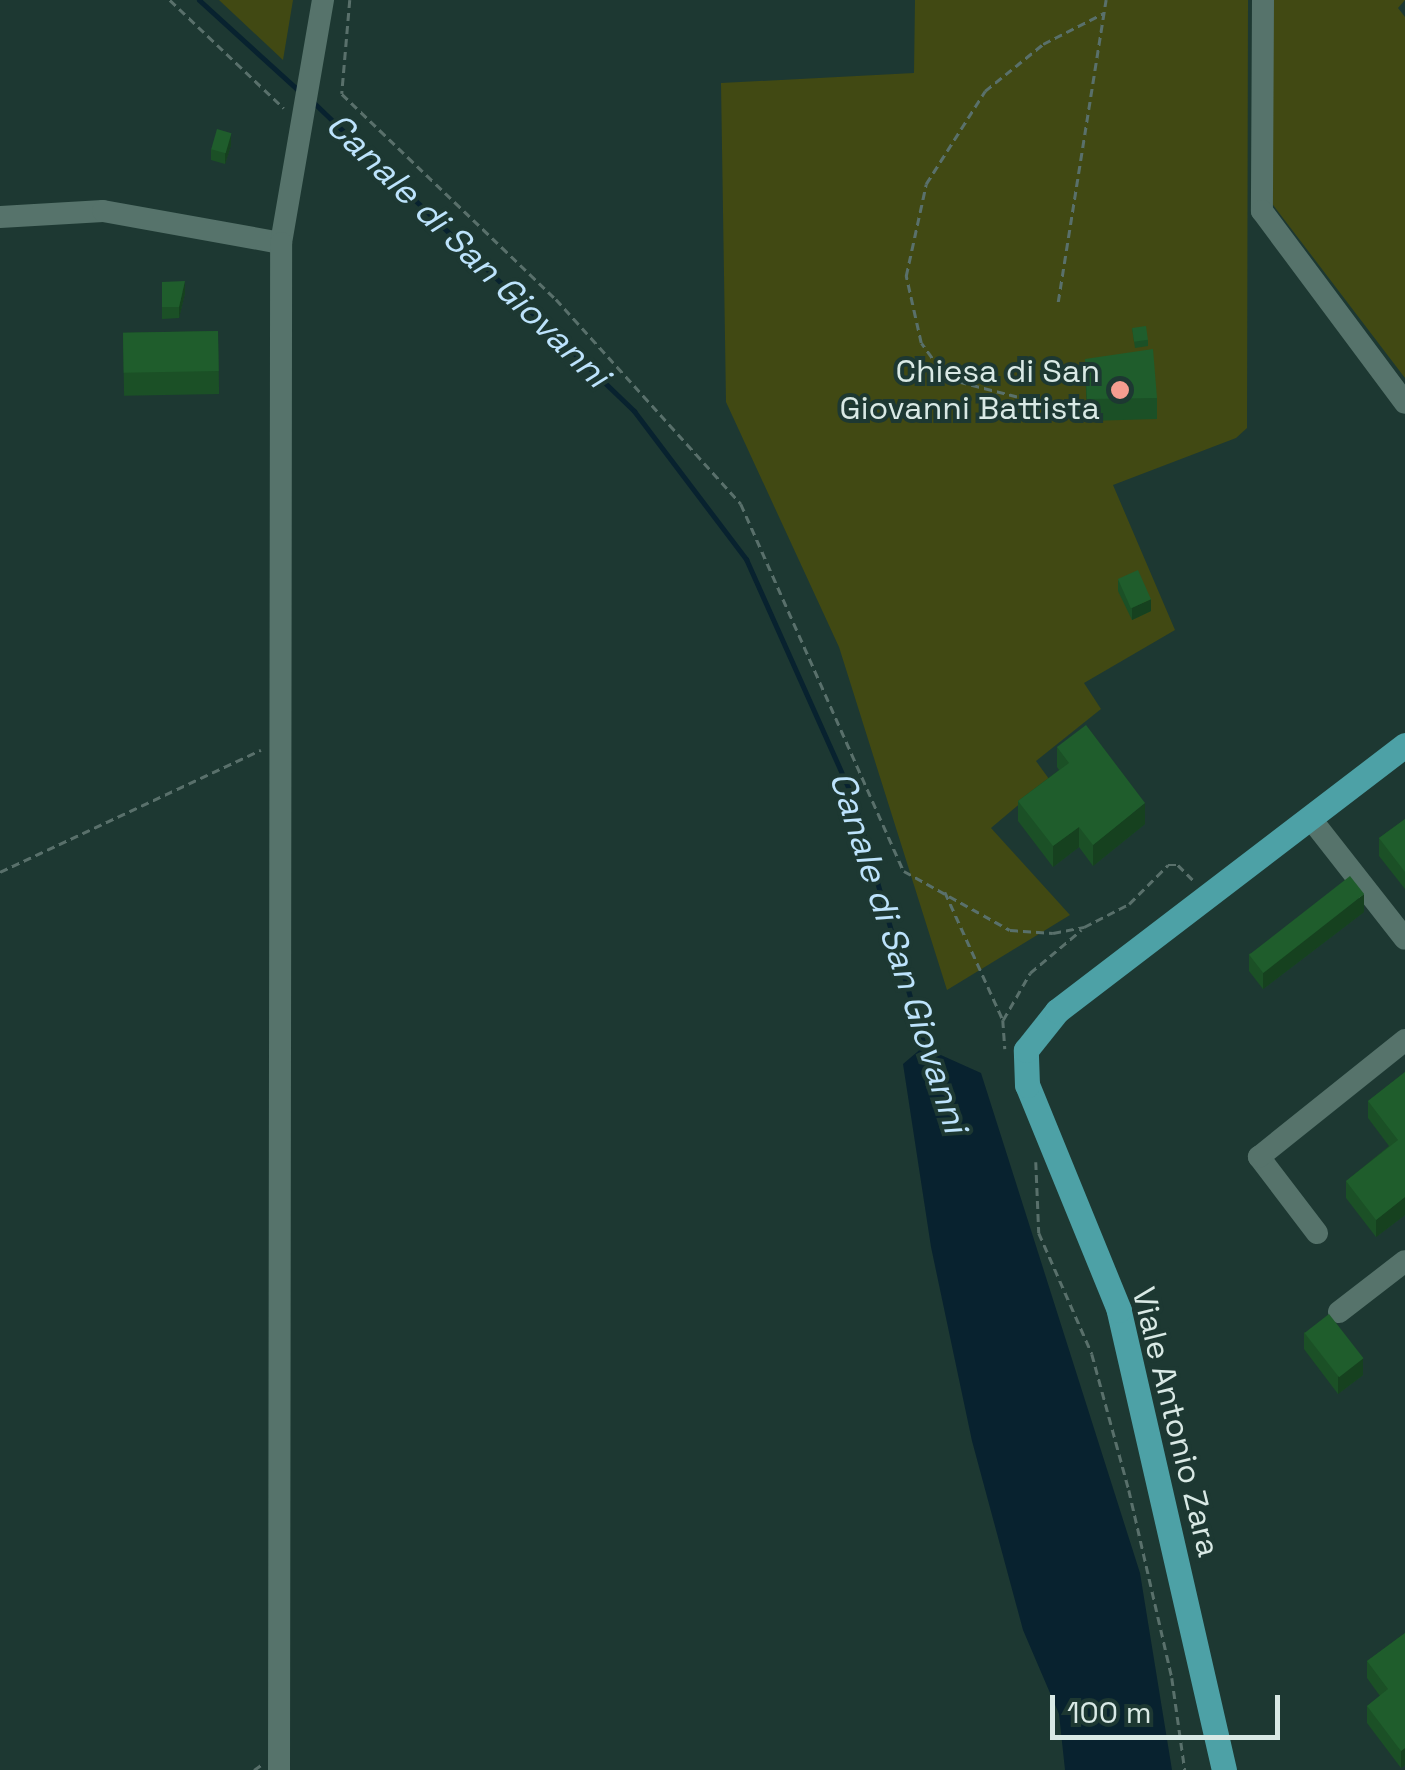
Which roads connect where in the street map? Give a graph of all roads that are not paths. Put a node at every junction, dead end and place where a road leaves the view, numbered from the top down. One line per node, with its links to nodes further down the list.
1 (323, 0): 4 (street)
2 (1264, 0): 5 (street)
3 (0, 217): 4 (street)
4 (281, 244): 13 (street)
5 (1405, 403)
6 (1405, 745): 7 (main road, Viale Antonio Zara)
7 (1311, 819): 8 (street); 14 (main road, Viale Antonio Zara)
8 (1405, 939)
9 (1405, 1040): 10 (street)
10 (1317, 1233)
11 (1405, 1261): 12 (street)
12 (1339, 1312)
13 (279, 1770)
14 (1224, 1770)

